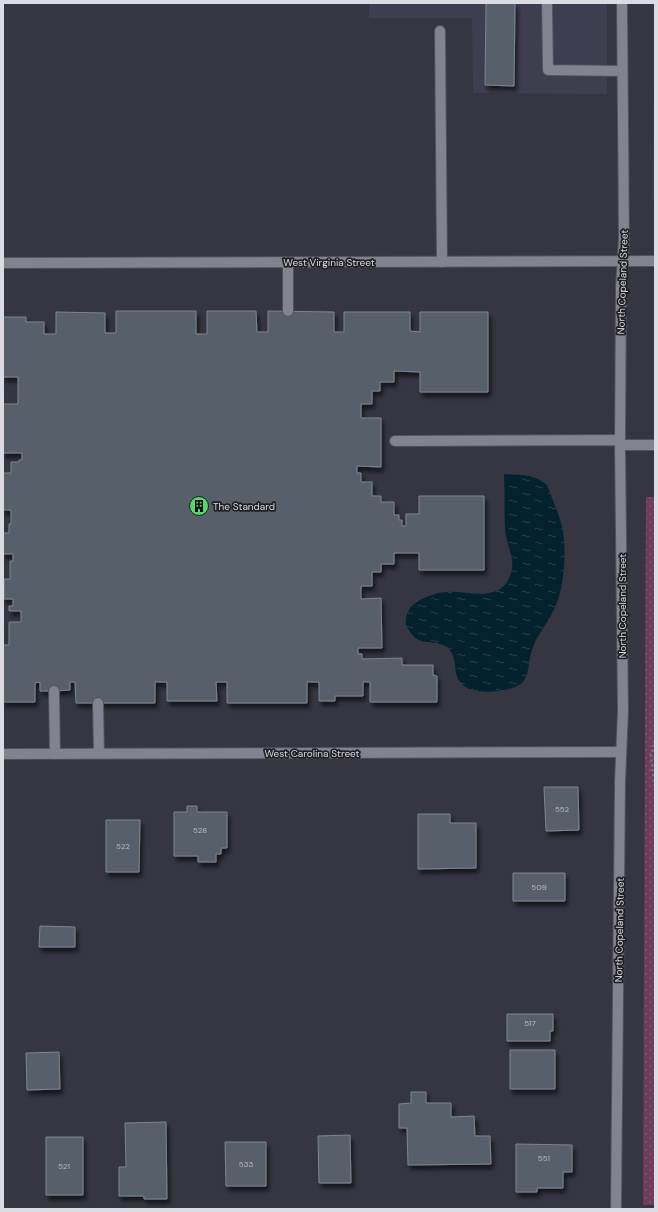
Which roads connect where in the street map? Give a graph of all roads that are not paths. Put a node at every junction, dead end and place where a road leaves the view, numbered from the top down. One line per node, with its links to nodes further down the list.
1 (547, 3): 4 (street)
2 (622, 3): 4 (street, North Copeland Street)
3 (440, 31): 8 (street)
4 (622, 70): 5 (street, North Copeland Street)
5 (622, 261): 6 (street, West Virginia Street); 8 (street, West Virginia Street); 12 (street, North Copeland Street)
6 (655, 261)
7 (288, 262): 8 (street, West Virginia Street); 9 (street, West Virginia Street); 10 (street)
8 (442, 262)
9 (3, 263)
10 (288, 311)
11 (396, 441): 12 (street)
12 (620, 442): 13 (street); 16 (street, North Copeland Street)
13 (655, 445)
14 (54, 691): 19 (street)
15 (98, 703): 17 (street)
16 (621, 752): 17 (street, West Carolina Street); 20 (street, North Copeland Street)
17 (98, 753): 19 (street, West Carolina Street)
18 (3, 754): 19 (street, West Carolina Street)
19 (55, 754)
20 (616, 1209)

